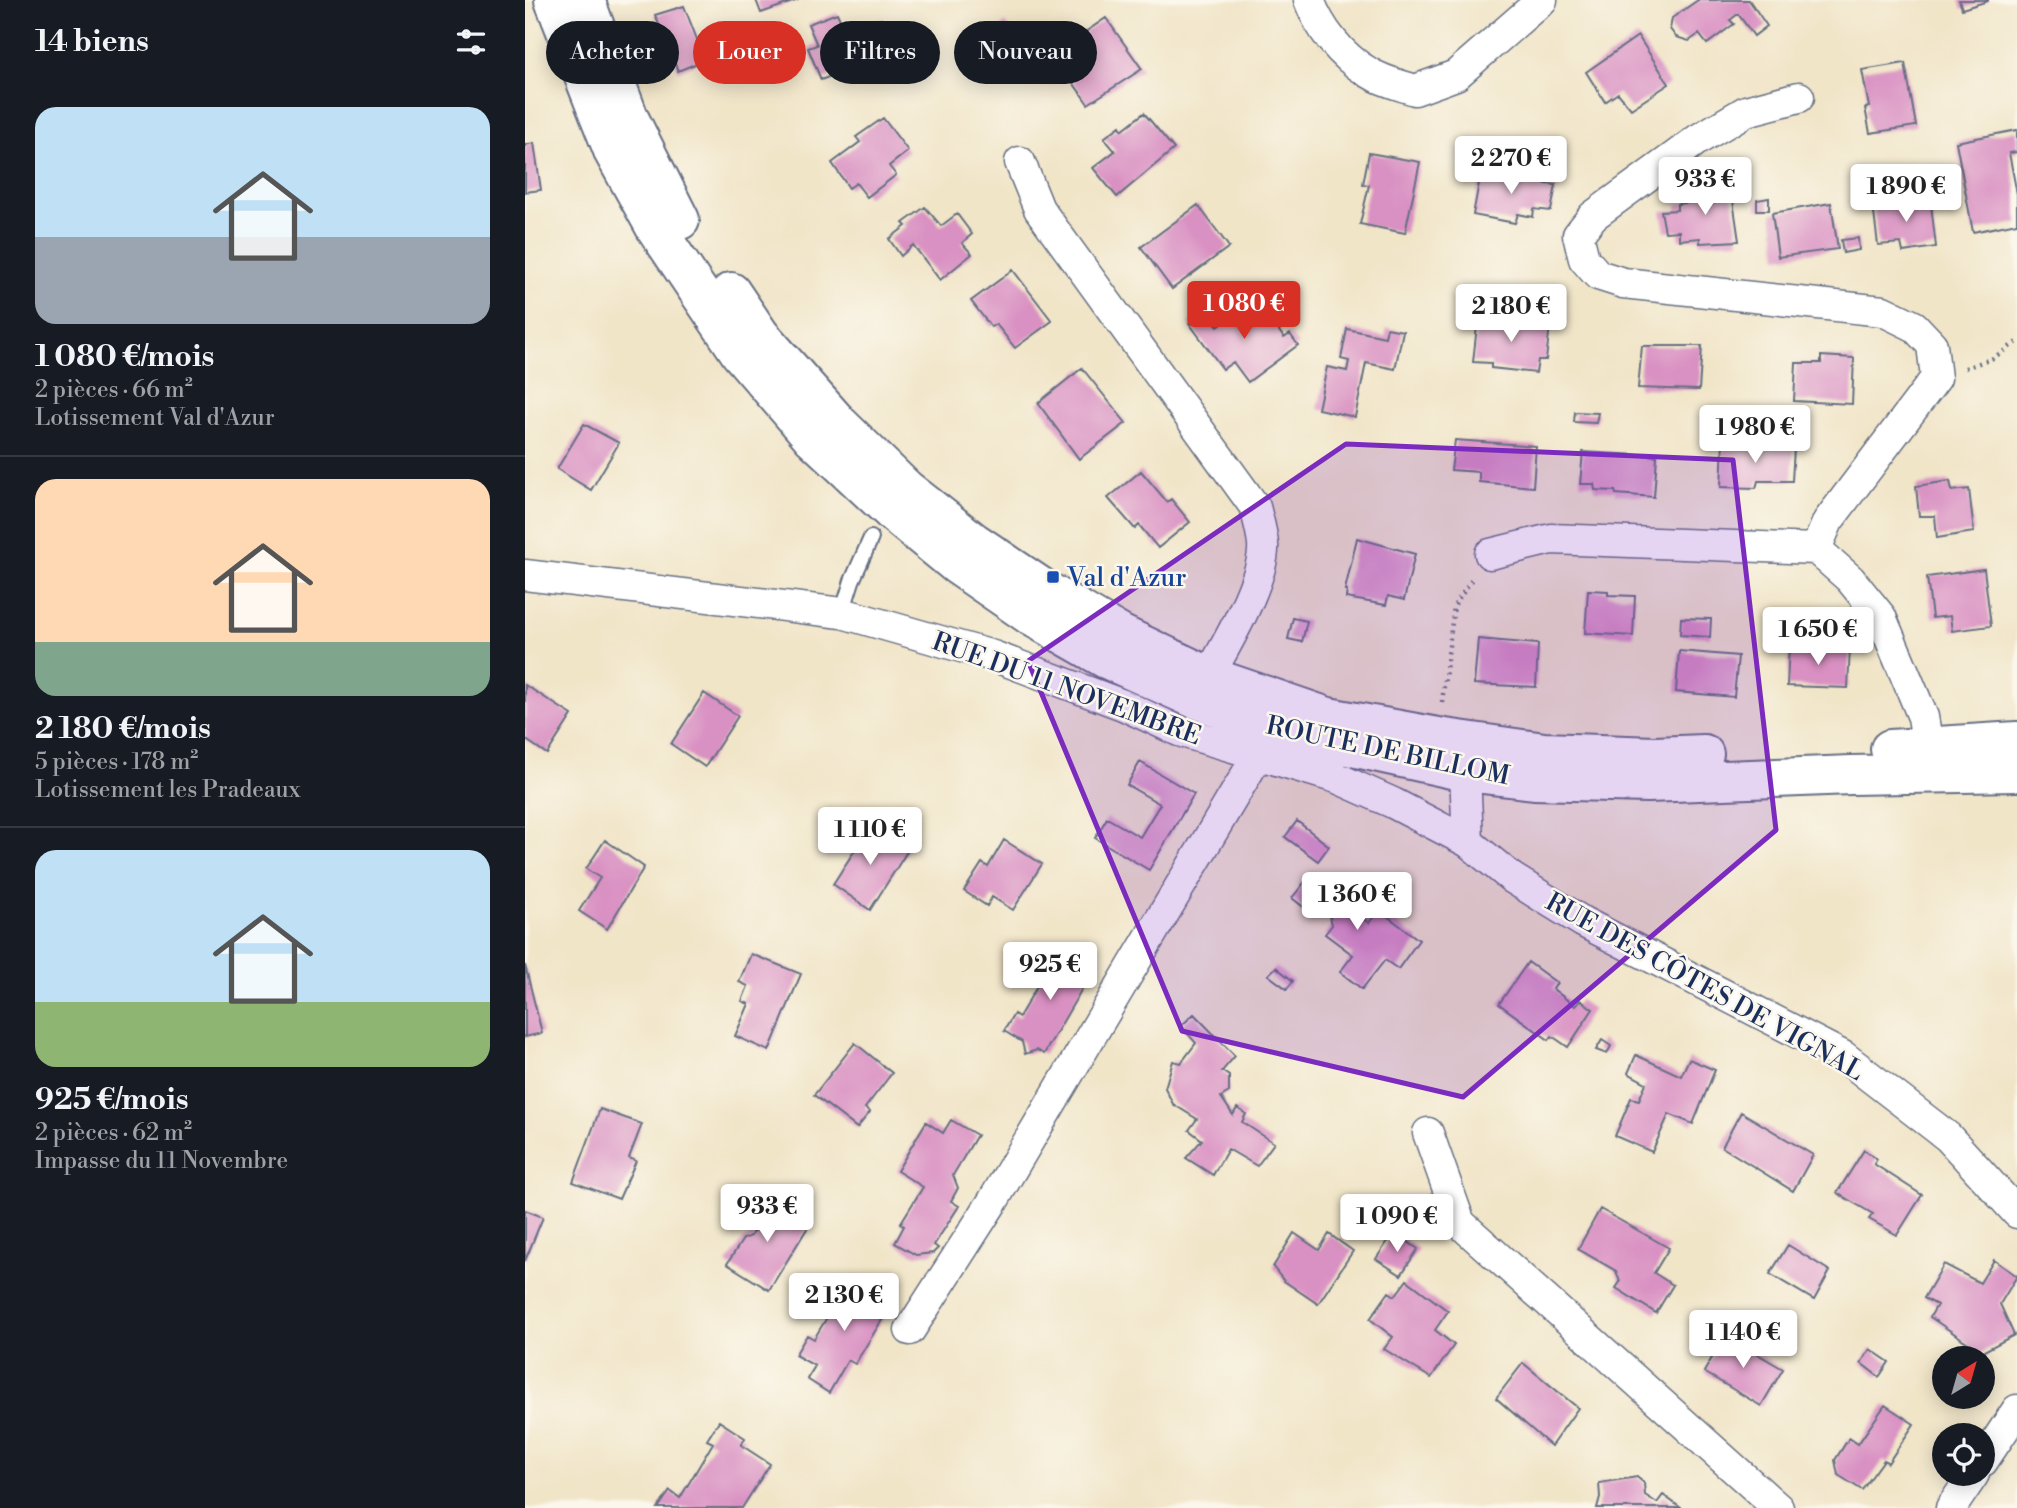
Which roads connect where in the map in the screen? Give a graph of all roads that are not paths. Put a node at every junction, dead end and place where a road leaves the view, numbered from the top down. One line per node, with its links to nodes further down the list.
1 (554, 0): 12 (main road, ROUTE DE BILLOM)
2 (585, 0): 12 (main road, ROUTE DE BILLOM)
3 (1309, 0): 4 (street)
4 (1542, 0)
5 (1798, 97): 8 (street)
6 (1020, 162): 12 (street)
7 (871, 538): 11 (lane)
8 (1816, 549): 9 (street); 14 (street)
9 (1490, 554)
10 (525, 575): 11 (street, RUE DU 11 NOVEMBRE)
11 (842, 612): 15 (street, RUE DU 11 NOVEMBRE)
12 (1202, 688): 14 (main road, ROUTE DE BILLOM); 16 (main road, ROUTE DE BILLOM)
13 (2017, 741): 14 (main road, ROUTE DE BILLOM)
14 (1928, 747)
15 (1258, 755): 18 (street, RUE DU 11 NOVEMBRE); 21 (street)
16 (1465, 772): 17 (main road, ROUTE DE BILLOM); 18 (street)
17 (2017, 772)
18 (1468, 842): 20 (street, RUE DES CÔTES DE VIGNAL)
19 (1428, 1133): 25 (street)
20 (2017, 1213)
21 (910, 1330)
22 (2017, 1410): 23 (street)
23 (1995, 1443)
24 (1966, 1486): 26 (street)
25 (1778, 1508)
26 (1951, 1508)

